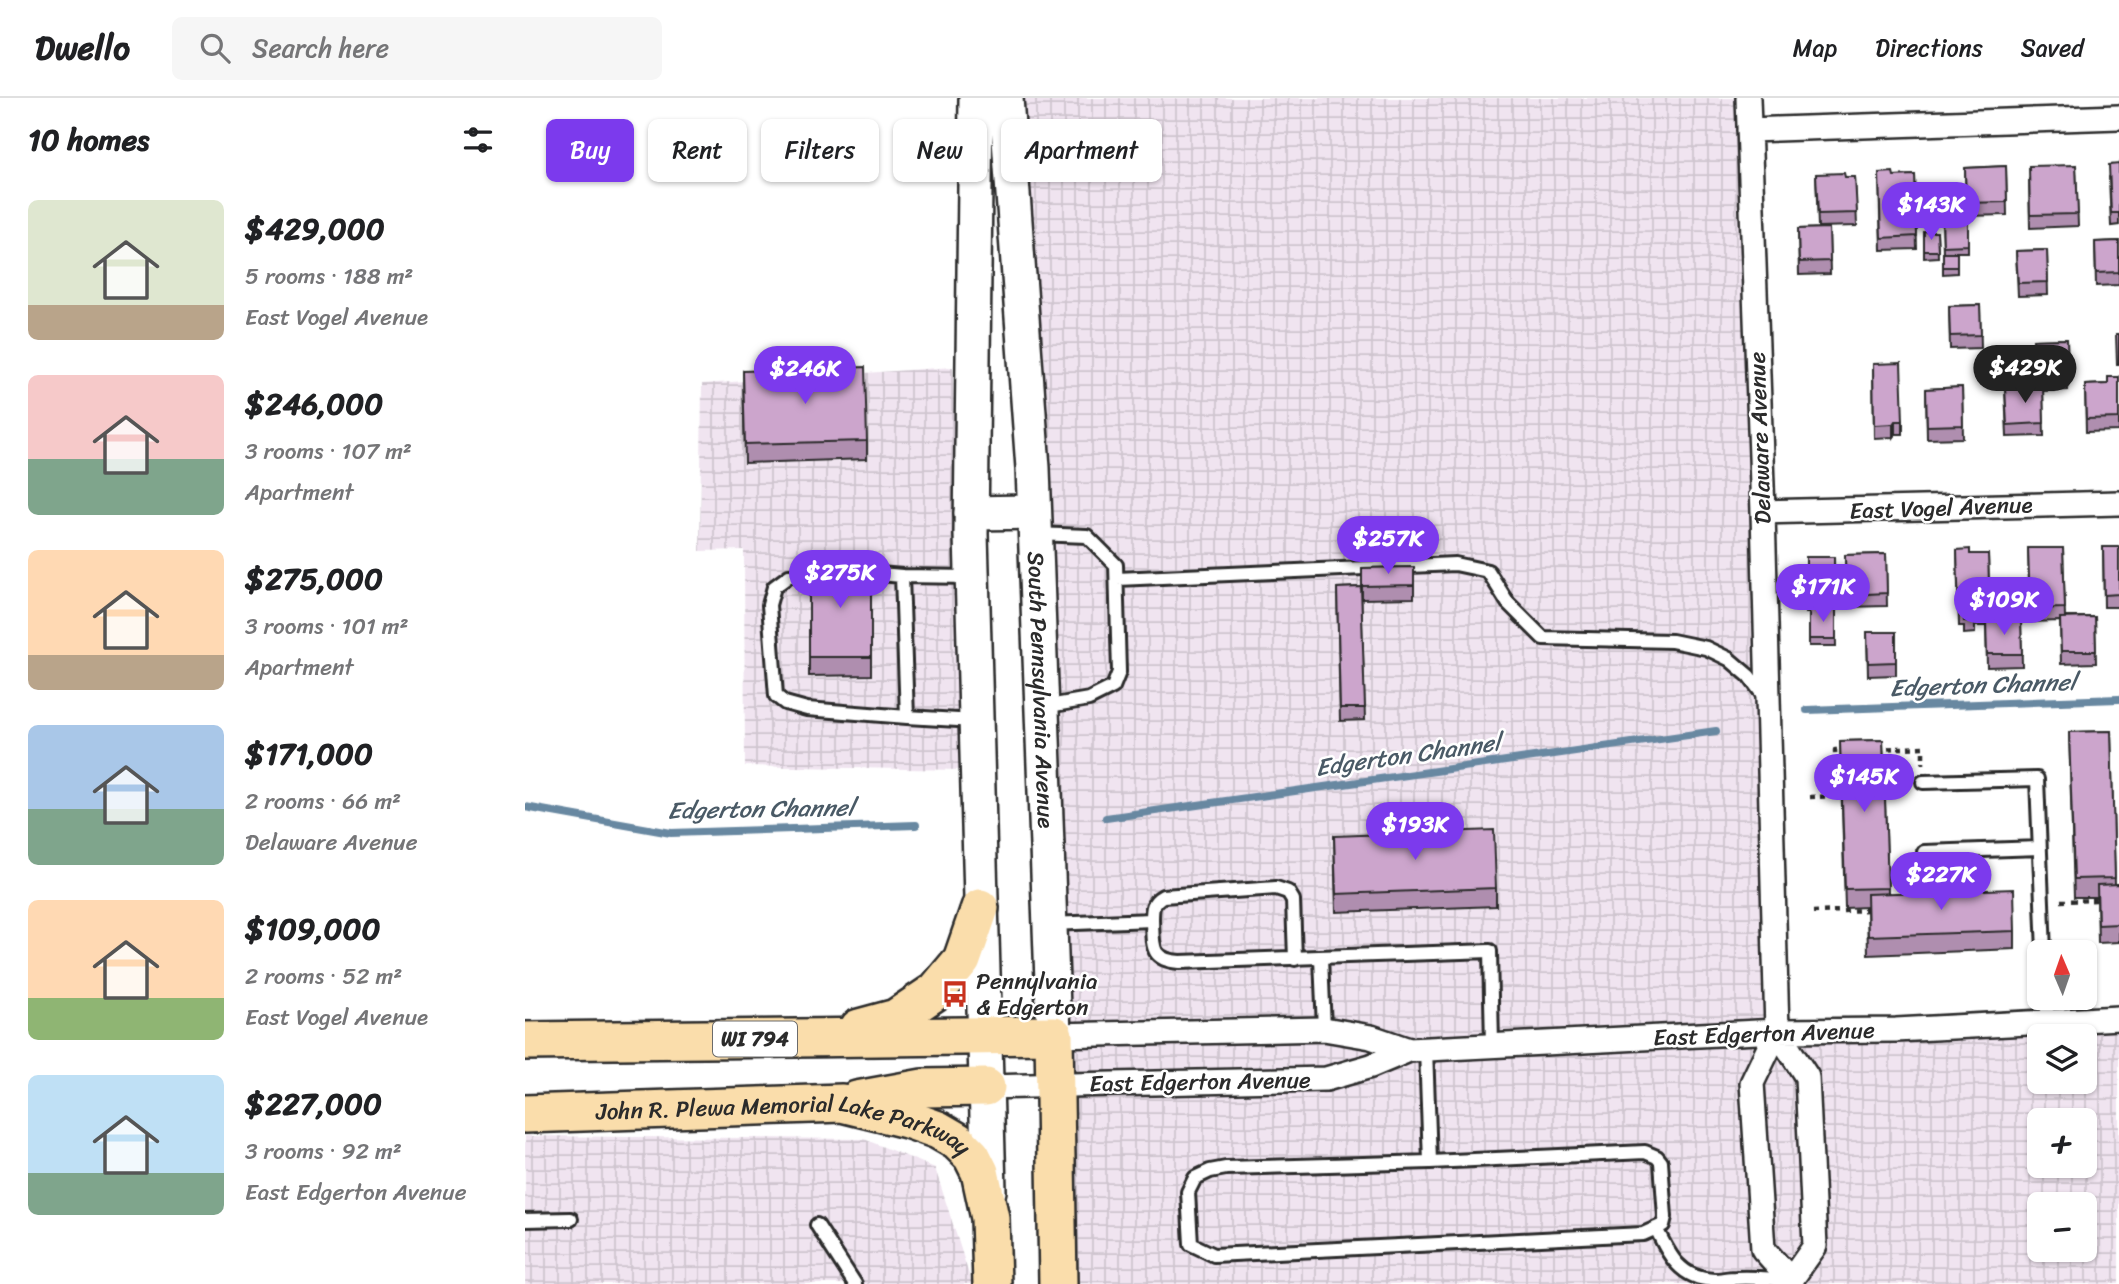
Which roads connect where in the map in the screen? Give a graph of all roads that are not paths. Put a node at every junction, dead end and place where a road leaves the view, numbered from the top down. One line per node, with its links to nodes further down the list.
1 (976, 98): 8 (main road)
2 (1006, 98): 9 (main road, South Pennsylvania Avenue)
3 (1748, 98): 5 (street, Delaware Avenue)
4 (2119, 117): 5 (street)
5 (1749, 130): 7 (street, Delaware Avenue)
6 (2119, 503): 7 (street, East Vogel Avenue)
7 (1763, 512): 13 (street, Delaware Avenue)
8 (971, 513): 9 (main road); 11 (main road)
9 (1034, 523): 12 (lane); 14 (main road, South Pennsylvania Avenue)
10 (902, 576): 11 (lane); 15 (lane); 15 (lane)
11 (971, 577): 16 (main road)
12 (1117, 579): 13 (lane); 14 (lane)
13 (1768, 701): 30 (street, Delaware Avenue)
14 (1042, 707): 22 (main road, South Pennsylvania Avenue)
15 (907, 717): 16 (lane)
16 (975, 721): 20 (main road)
17 (1923, 782): 18 (lane)
18 (2040, 848): 19 (lane); 23 (lane)
19 (1924, 852)
20 (980, 908): 32 (main road); 33 (main road)
21 (1152, 920): 22 (lane); 25 (lane); 25 (lane)
22 (1050, 924): 31 (main road, South Pennsylvania Avenue)
23 (2044, 940)
24 (1321, 958): 25 (lane); 29 (lane); 35 (lane)
25 (1295, 959)
26 (2046, 1010): 28 (lane)
27 (2119, 1018): 28 (street, East Edgerton Avenue)
28 (2047, 1022): 30 (street, East Edgerton Avenue)
29 (1324, 1029): 31 (street, East Edgerton Avenue); 36 (street, East Edgerton Avenue)
30 (1777, 1031): 35 (street, East Edgerton Avenue); 47 (street); 47 (street)
31 (1054, 1035): 32 (main road, WI 794); 37 (main road, South Pennsylvania Avenue)
32 (984, 1036): 33 (main road, WI 794); 38 (main road)
33 (819, 1038): 34 (main road, WI 794)
34 (525, 1041)
35 (1492, 1045): 36 (street, East Edgerton Avenue)
36 (1418, 1049): 37 (street, East Edgerton Avenue); 41 (lane)
37 (1055, 1086): 38 (street, East Edgerton Avenue); 50 (main road, South Pennsylvania Avenue)
38 (986, 1087): 39 (main road); 42 (main road)
39 (842, 1103): 40 (main road, John R. Plewa Memorial Lake Parkway); 42 (main road, John R. Plewa Memorial Lake Parkway)
40 (525, 1114)
41 (1430, 1162): 46 (lane); 46 (lane)
42 (990, 1218): 49 (main road)
43 (572, 1219): 44 (lane)
44 (525, 1220)
45 (817, 1225): 48 (lane)
46 (1656, 1228): 47 (lane)
47 (1792, 1282)
48 (855, 1284)
49 (992, 1284)
50 (1058, 1284)

